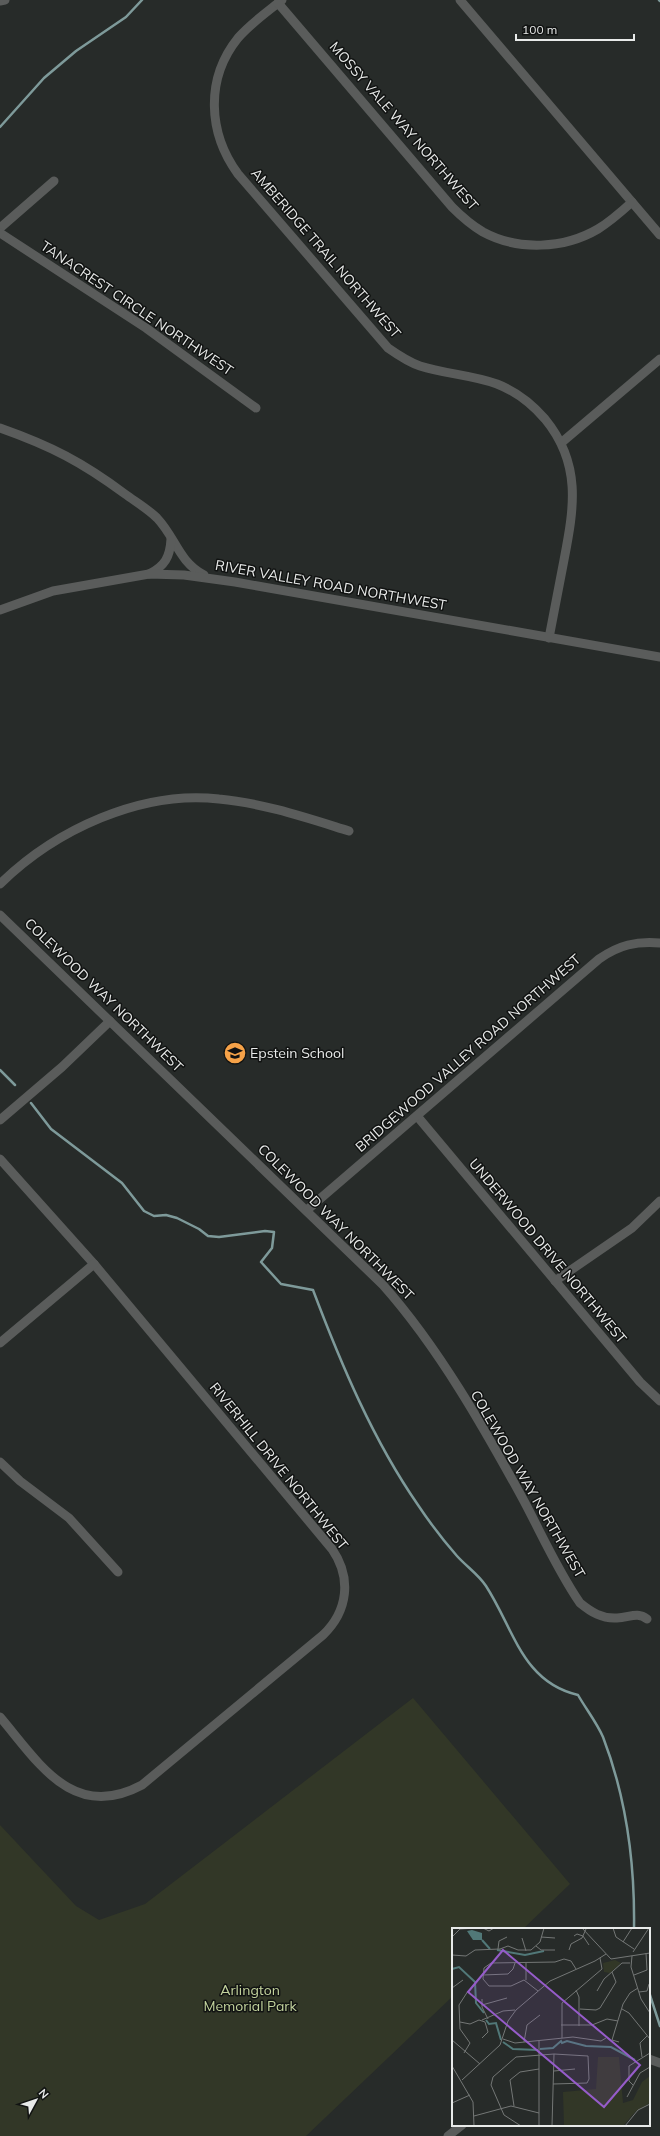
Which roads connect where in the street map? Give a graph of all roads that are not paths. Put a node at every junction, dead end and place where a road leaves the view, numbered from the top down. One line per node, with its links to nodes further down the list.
1 (5, 0): 3 (street)
2 (460, 0): 6 (street)
3 (0, 1)
4 (280, 2): 6 (street, MOSSY VALE WAY NORTHWEST); 13 (street, AMBERIDGE TRAIL NORTHWEST)
5 (54, 182): 7 (street)
6 (632, 202): 9 (street)
7 (0, 228)
8 (0, 233): 11 (street, TANACREST CIRCLE NORTHWEST)
9 (660, 235)
10 (660, 359): 13 (street)
11 (256, 408)
12 (0, 428): 14 (street)
13 (561, 443): 18 (street, AMBERIDGE TRAIL NORTHWEST)
14 (171, 538): 15 (street); 16 (street)
15 (149, 574): 16 (street, RIVER VALLEY ROAD NORTHWEST); 17 (street, RIVER VALLEY ROAD NORTHWEST)
16 (207, 578): 18 (street, RIVER VALLEY ROAD NORTHWEST)
17 (0, 610)
18 (550, 638): 19 (street, RIVER VALLEY ROAD NORTHWEST)
19 (660, 657)
20 (349, 831): 21 (street)
21 (0, 884)
22 (0, 915): 24 (street, COLEWOOD WAY NORTHWEST)
23 (660, 943): 25 (street, BRIDGEWOOD VALLEY ROAD NORTHWEST)
24 (110, 1021): 26 (street); 29 (street, COLEWOOD WAY NORTHWEST)
25 (416, 1116): 29 (street, BRIDGEWOOD VALLEY ROAD NORTHWEST); 31 (street, UNDERWOOD DRIVE NORTHWEST)
26 (0, 1120)
27 (0, 1159): 30 (street, RIVERHILL DRIVE NORTHWEST)
28 (660, 1201): 31 (street)
29 (306, 1210): 36 (street, COLEWOOD WAY NORTHWEST)
30 (94, 1264): 32 (street); 37 (street, RIVERHILL DRIVE NORTHWEST)
31 (555, 1281): 33 (street, UNDERWOOD DRIVE NORTHWEST)
32 (0, 1342)
33 (660, 1401)
34 (0, 1462): 35 (street)
35 (118, 1572)
36 (647, 1619)
37 (0, 1717)
38 (650, 2059): 39 (street)
39 (660, 2063)
40 (461, 2126): 41 (street)
41 (448, 2136)

